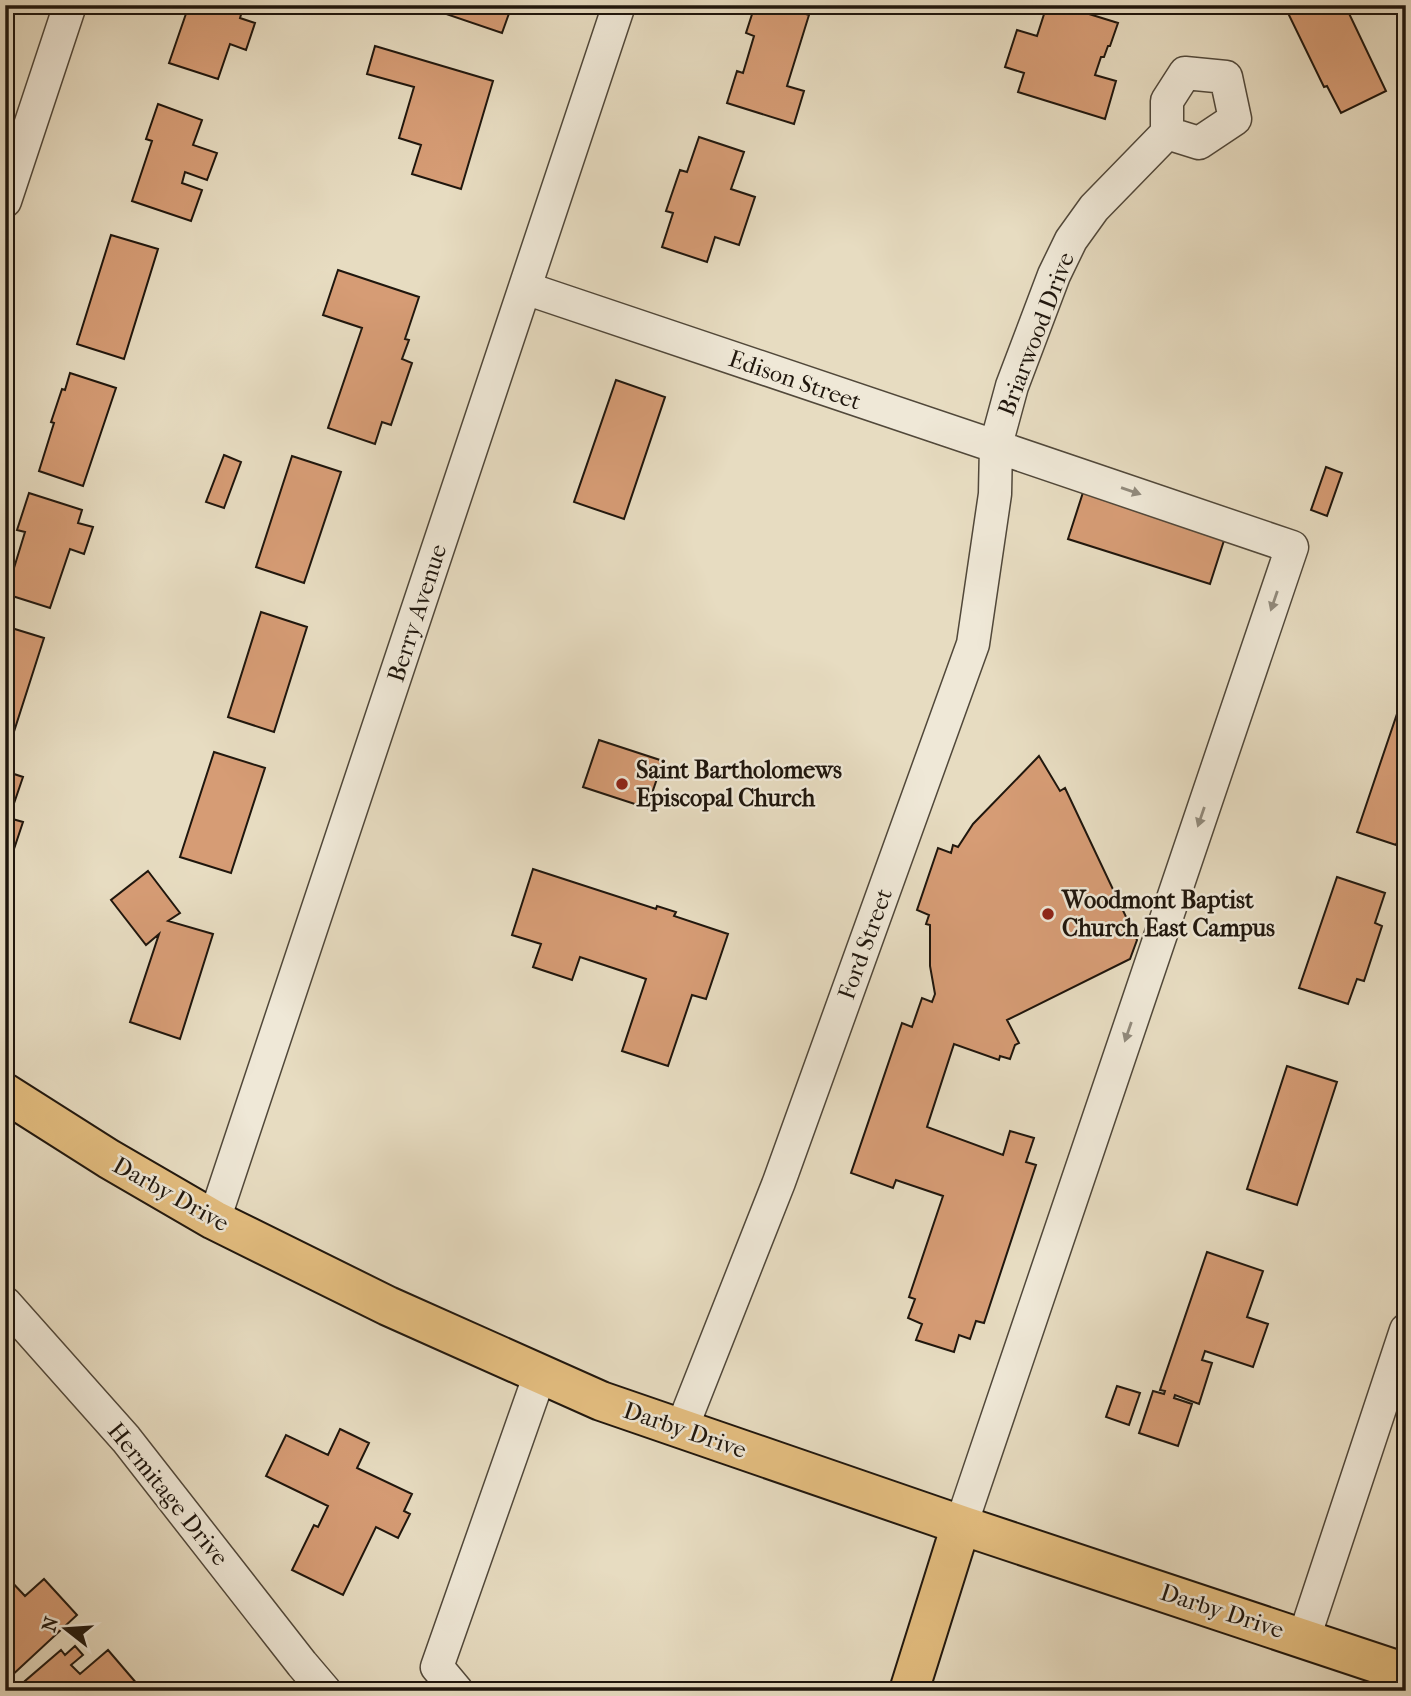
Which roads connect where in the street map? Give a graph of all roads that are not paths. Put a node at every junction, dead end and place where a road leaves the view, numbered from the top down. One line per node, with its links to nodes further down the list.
1 (70, 5): 4 (street)
2 (619, 5): 5 (street, Berry Avenue)
3 (1167, 133): 6 (street, Briarwood Drive)
4 (5, 201)
5 (525, 288): 6 (street, Edison Street); 8 (street, Berry Avenue)
6 (996, 445): 12 (street, Ford Street); 13 (street, Edison Street, one-way to 13)
7 (5, 1093): 8 (main road, Darby Drive)
8 (215, 1220): 11 (main road, Darby Drive)
9 (5, 1303): 16 (street, Hermitage Drive)
10 (1406, 1330): 14 (street)
11 (540, 1374): 12 (main road, Darby Drive); 17 (street)
12 (681, 1430): 13 (main road, Darby Drive)
13 (961, 1525): 14 (main road, Darby Drive); 18 (main road)
14 (1304, 1638): 15 (main road, Darby Drive)
15 (1406, 1673)
16 (325, 1691)
17 (457, 1691)
18 (909, 1691)

